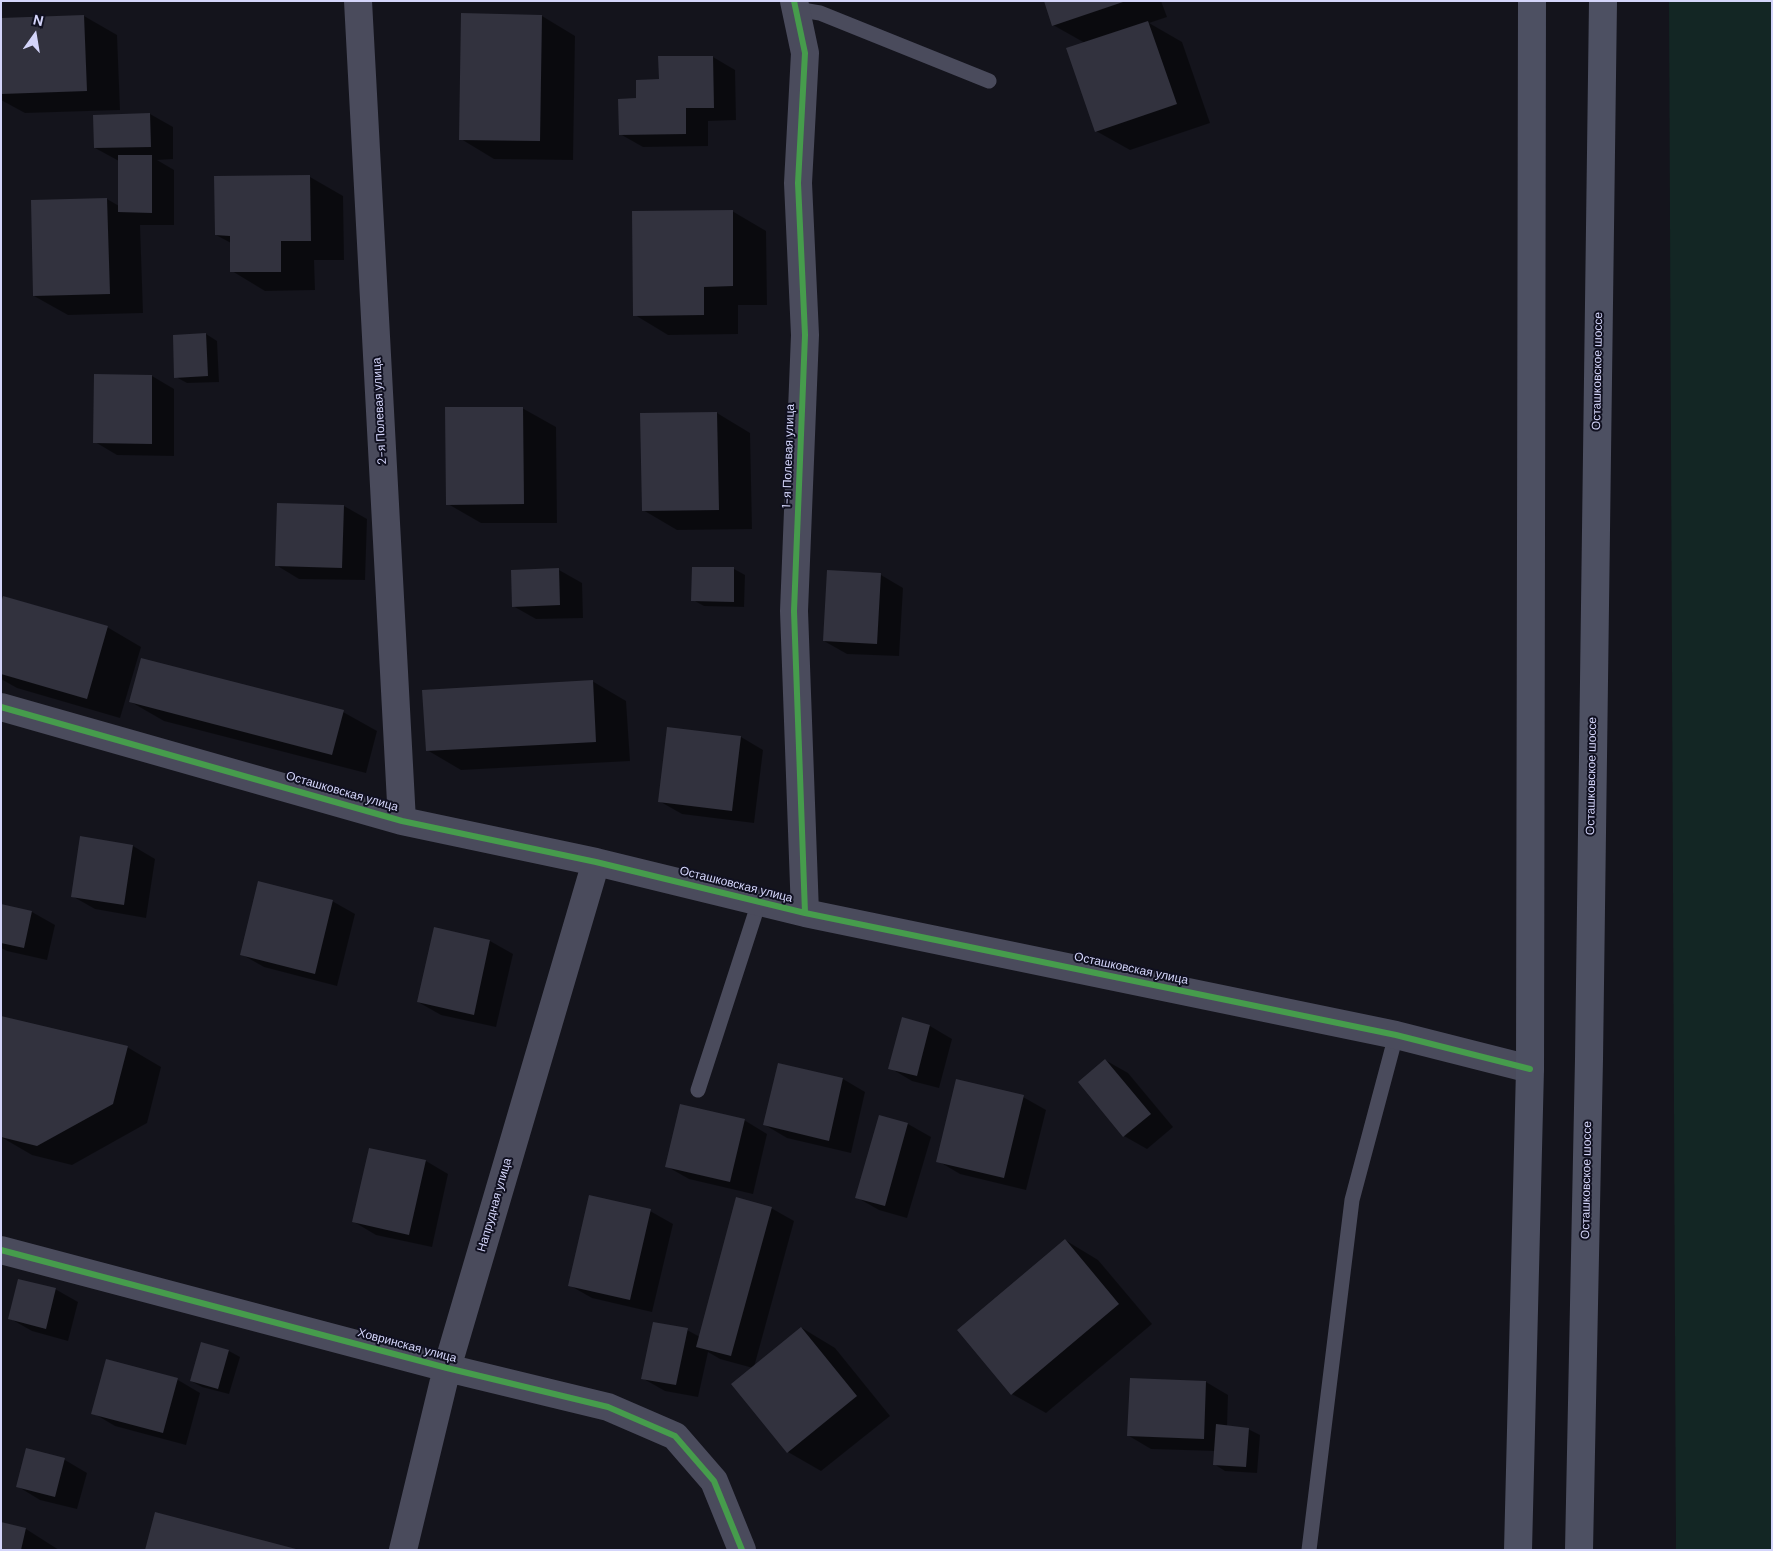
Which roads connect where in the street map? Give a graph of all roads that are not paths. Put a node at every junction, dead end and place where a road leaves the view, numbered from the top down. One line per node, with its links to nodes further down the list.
1 (358, 1): 7 (street, 2-я Полевая улица)
2 (1532, 1): 12 (main road)
3 (1603, 1): 20 (main road, Осташковское шоссе)
4 (795, 5): 5 (lane); 10 (street, 1-я Полевая улица)
5 (989, 81)
6 (1, 708): 7 (street, Осташковская улица)
7 (402, 821): 8 (street, Осташковская улица)
8 (596, 862): 9 (street, Осташковская улица); 15 (street, Напрудная улица)
9 (759, 902): 10 (street, Осташковская улица); 13 (lane)
10 (805, 914): 11 (street, Осташковская улица)
11 (1396, 1034): 12 (street, Осташковская улица); 18 (lane)
12 (1530, 1069): 19 (main road)
13 (698, 1090)
14 (1, 1250): 15 (street, Ховринская улица)
15 (447, 1368): 16 (street, Напрудная улица); 17 (street, Ховринская улица)
16 (403, 1550)
17 (742, 1550)
18 (1309, 1550)
19 (1518, 1550)
20 (1580, 1550)

